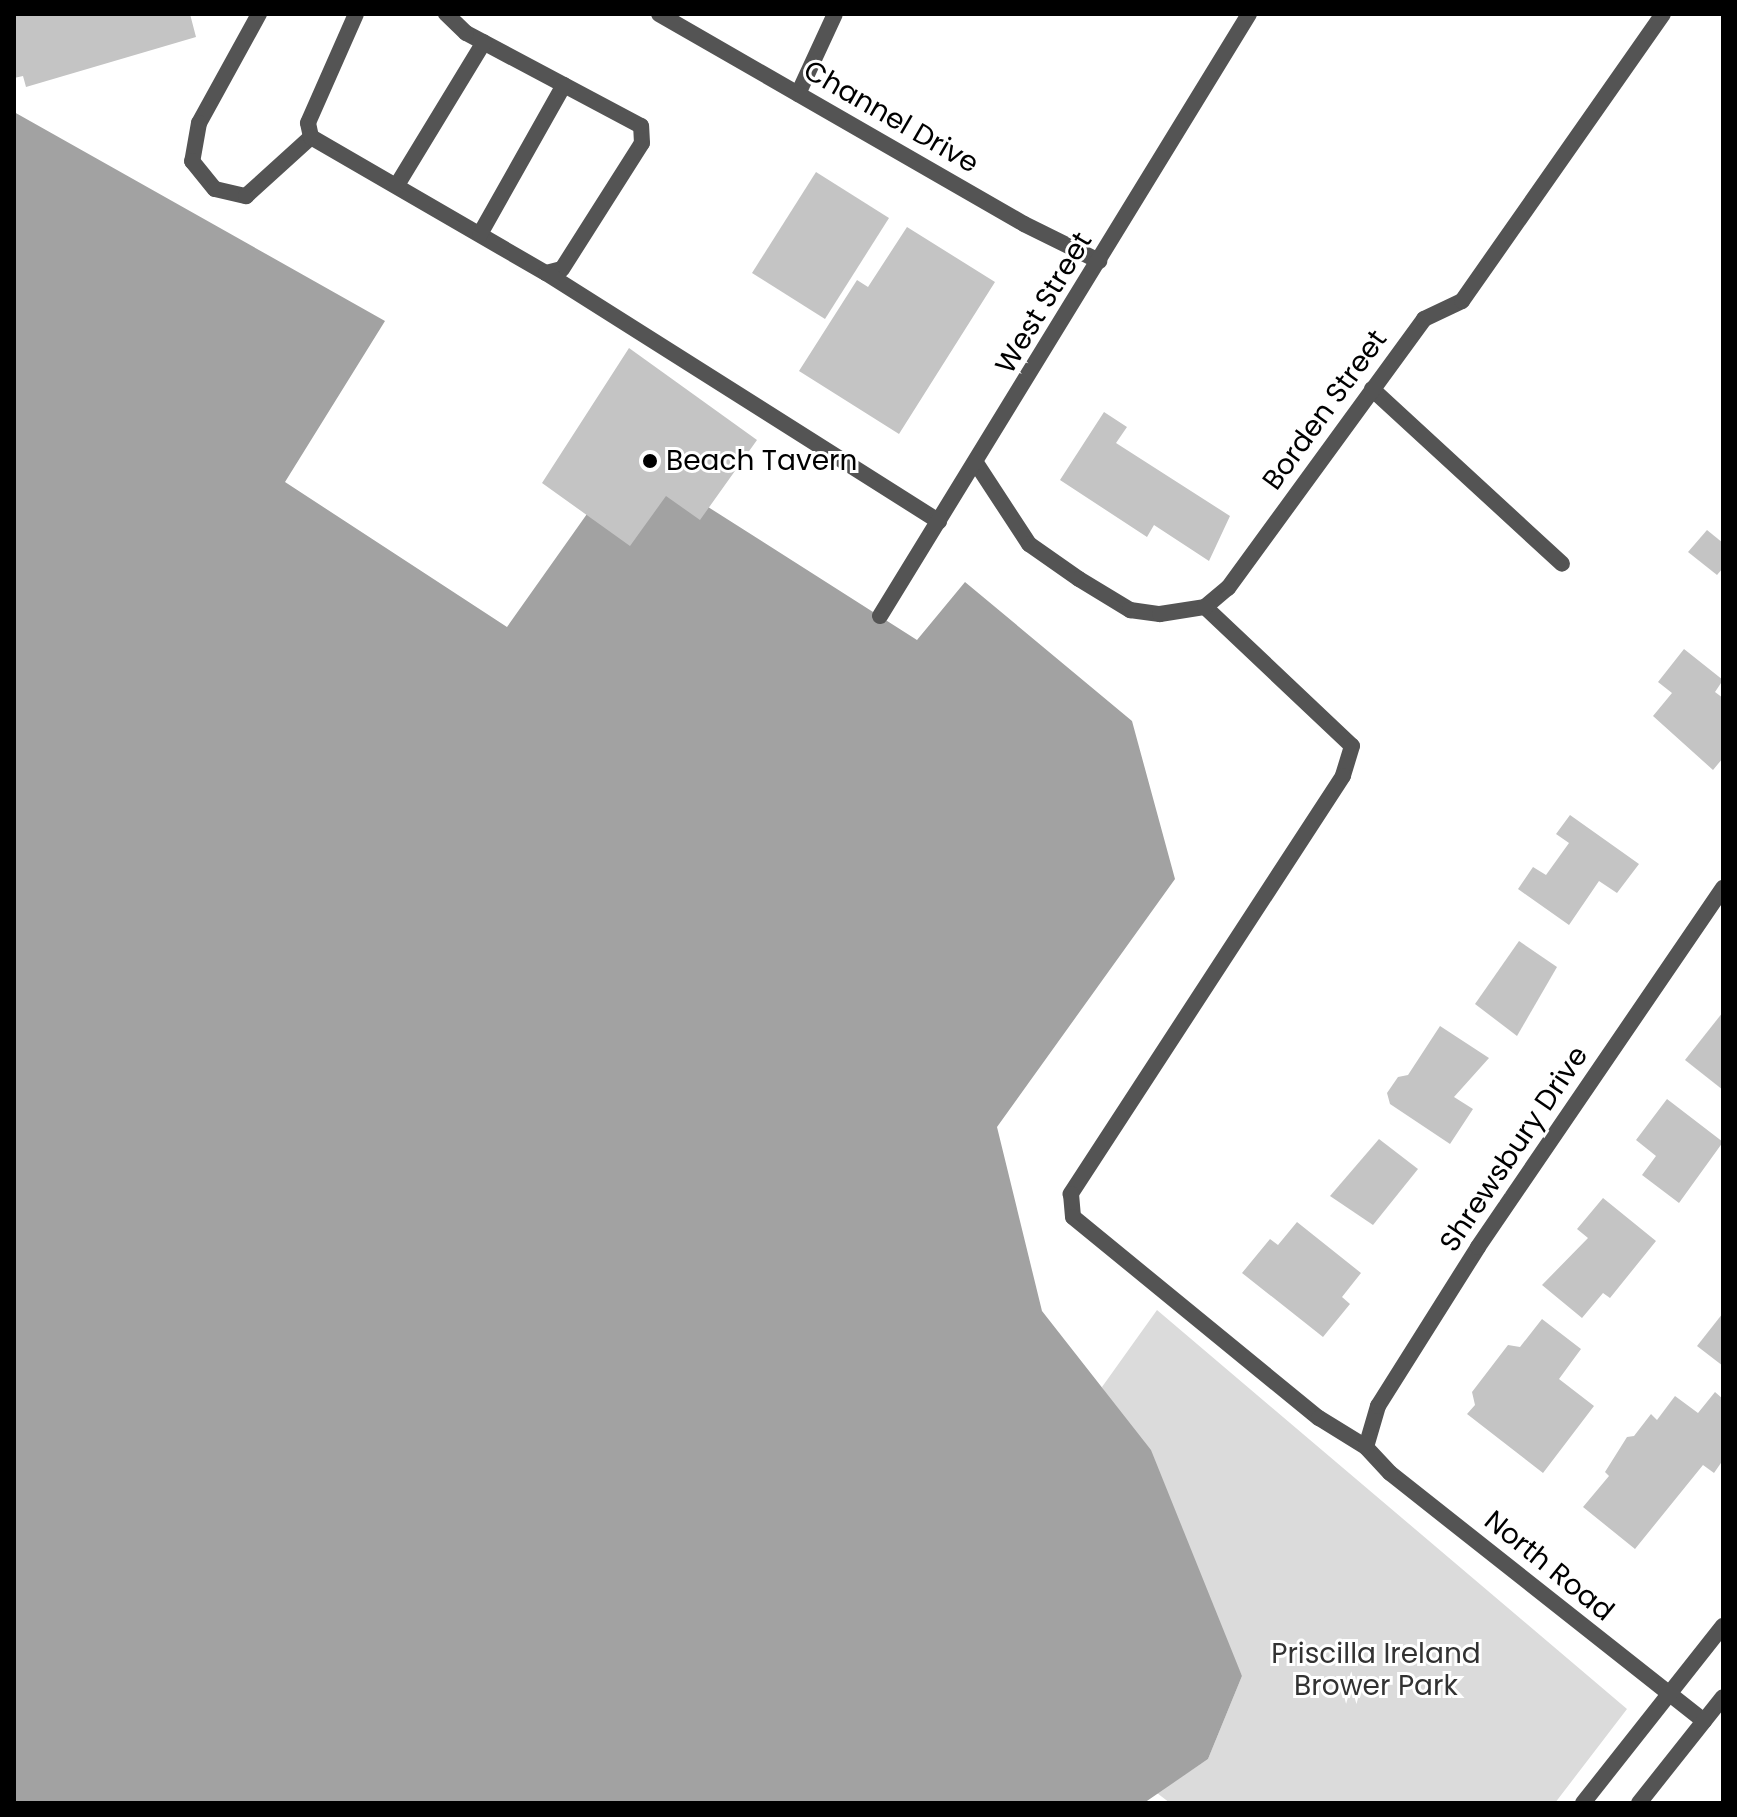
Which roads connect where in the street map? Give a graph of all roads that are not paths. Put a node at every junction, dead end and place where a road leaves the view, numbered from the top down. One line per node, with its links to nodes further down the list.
1 (259, 14): 11 (street)
2 (356, 14): 11 (street)
3 (446, 14): 8 (street)
4 (659, 14): 10 (street, Channel Drive)
5 (1249, 14): 14 (street, West Street)
6 (1663, 14): 16 (street, Borden Street)
7 (836, 16): 10 (street)
8 (484, 42): 9 (street); 12 (street)
9 (564, 85): 13 (street); 15 (street)
10 (798, 94): 14 (street, Channel Drive)
11 (311, 137): 12 (street)
12 (397, 185): 13 (street)
13 (480, 234): 15 (street)
14 (1099, 261): 17 (street, West Street)
15 (546, 273): 18 (street)
16 (1372, 389): 19 (street); 20 (street, Borden Street)
17 (976, 463): 18 (street, West Street); 20 (street)
18 (939, 521): 21 (street, West Street)
19 (1562, 564)
20 (1205, 607): 23 (street, North Road)
21 (880, 616)
22 (1723, 888): 23 (street, Shrewsbury Drive)
23 (1366, 1447): 25 (street, North Road)
24 (1723, 1626): 25 (street)
25 (1670, 1694): 27 (street, North Road); 28 (street)
26 (1723, 1697): 27 (street)
27 (1704, 1721): 29 (street)
28 (1583, 1803)
29 (1639, 1803)

